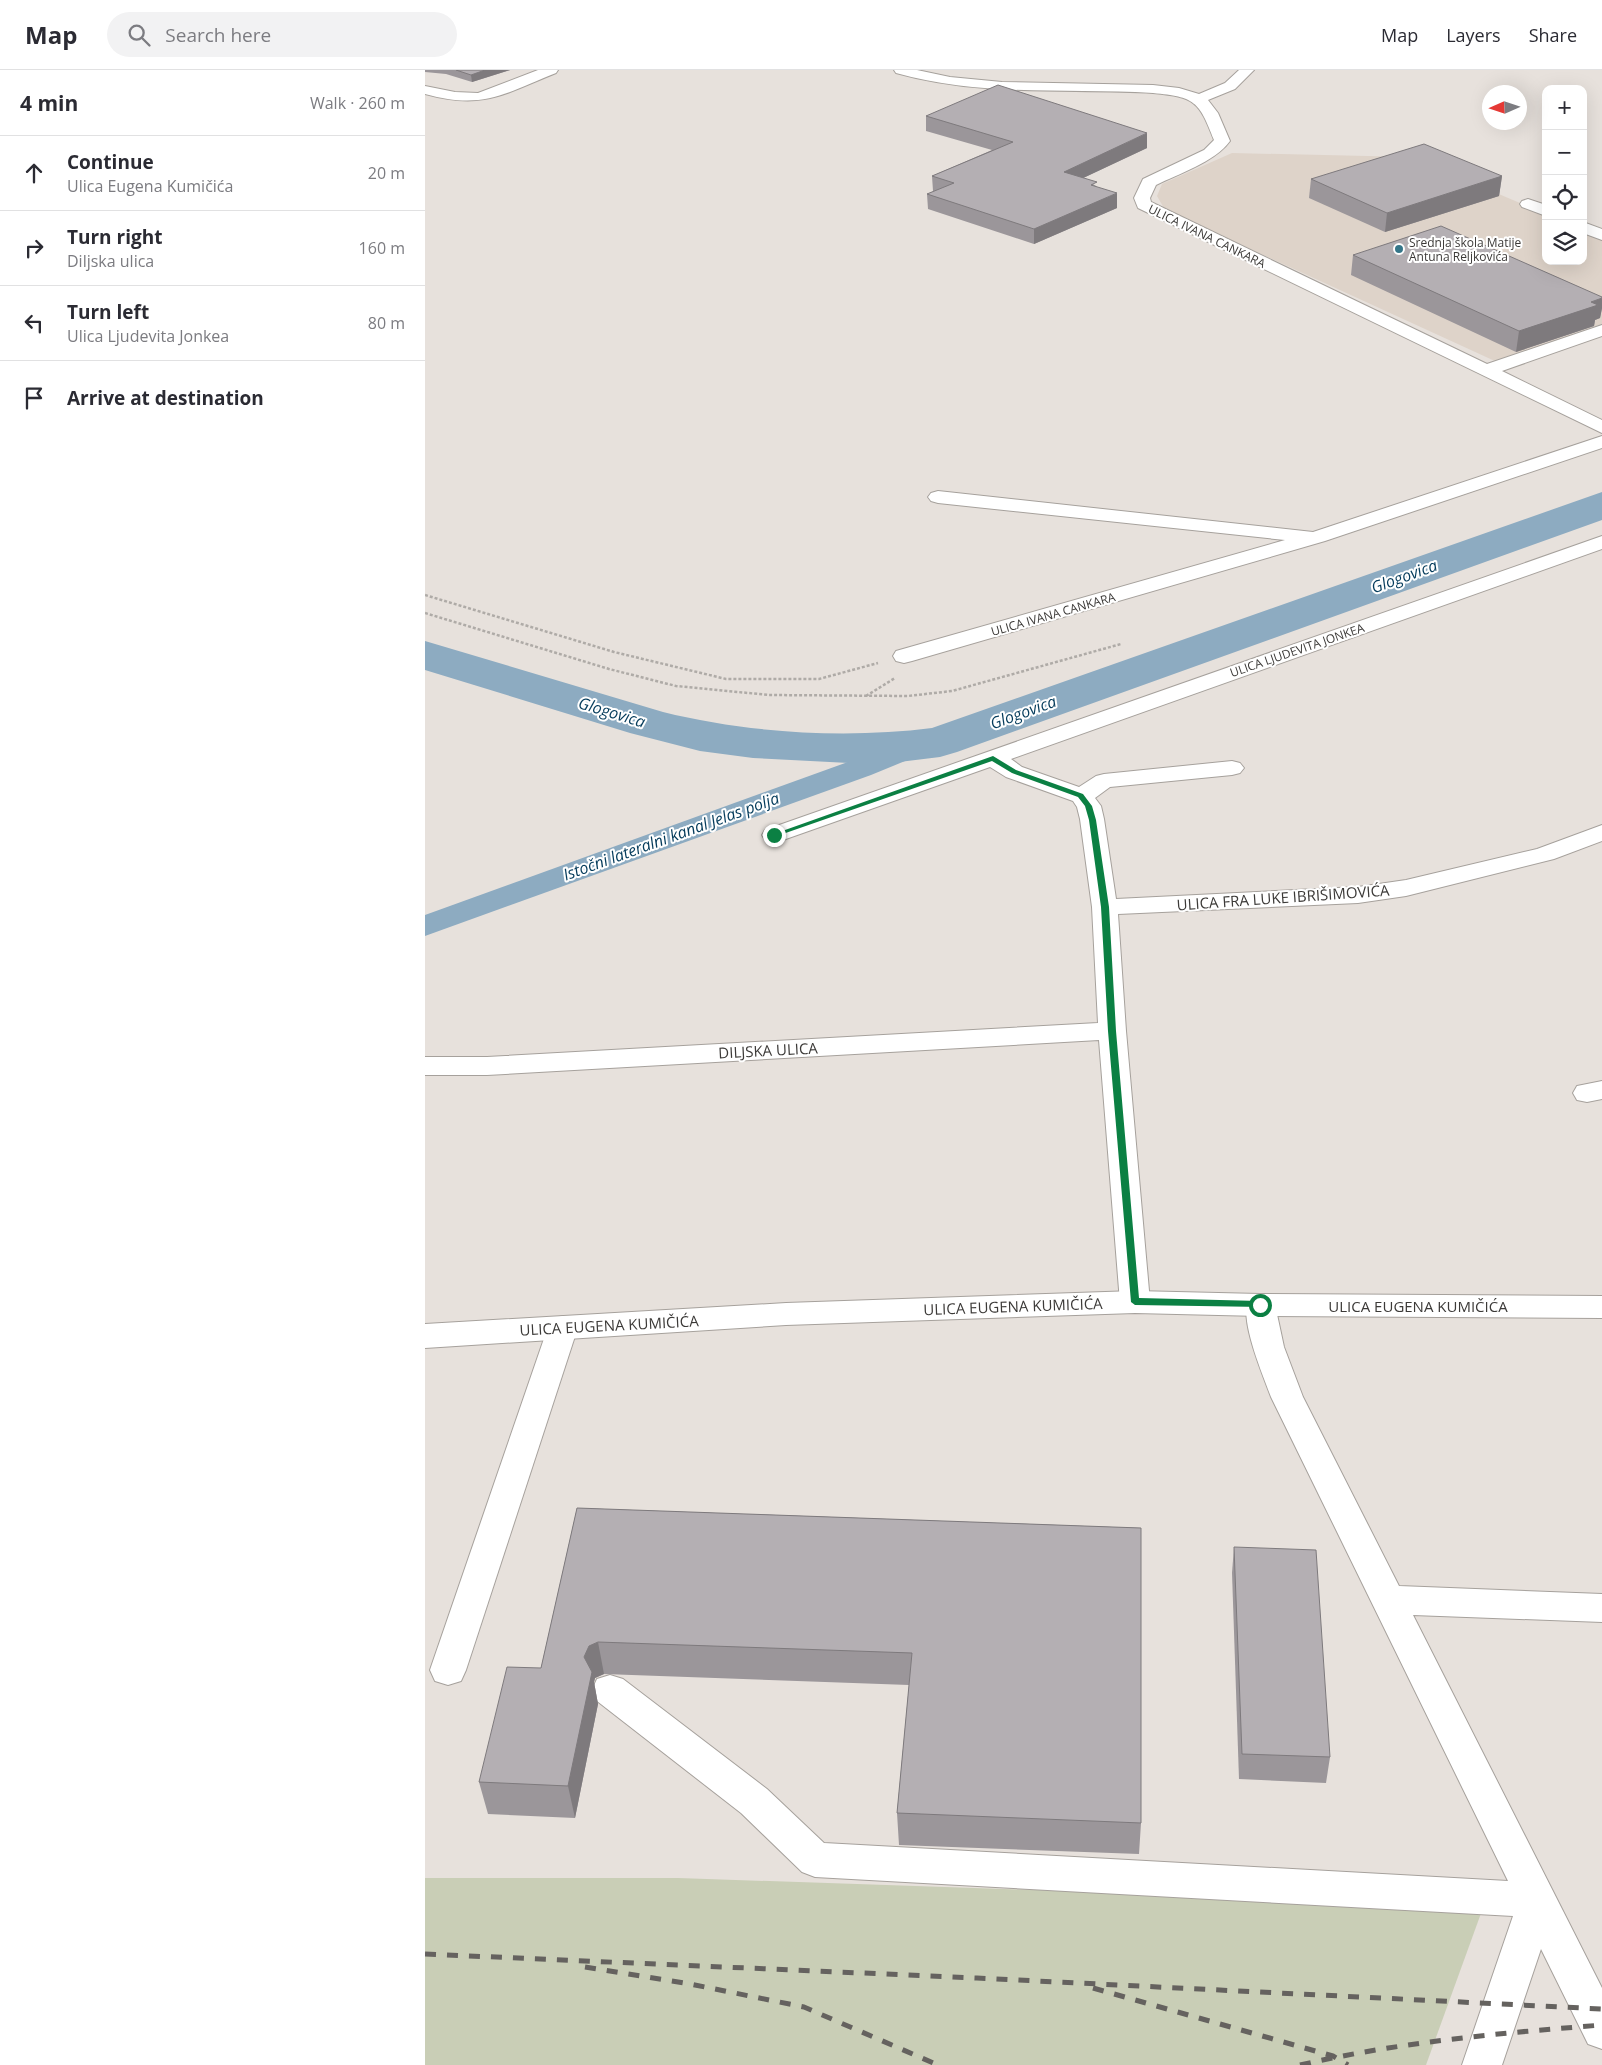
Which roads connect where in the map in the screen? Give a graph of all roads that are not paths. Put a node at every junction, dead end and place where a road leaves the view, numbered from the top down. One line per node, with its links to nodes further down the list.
1 (551, 70): 4 (street)
2 (901, 70): 5 (street)
3 (1247, 70): 5 (street)
4 (425, 90)
5 (1199, 100): 11 (street, ULICA IVANA CANKARA)
6 (1528, 204): 7 (street)
7 (1542, 210)
8 (1587, 229): 9 (street)
9 (1602, 235)
10 (1602, 330): 11 (street)
11 (1486, 371): 12 (street, ULICA IVANA CANKARA)
12 (1602, 427)
13 (1602, 442): 15 (street, ULICA IVANA CANKARA)
14 (938, 497): 15 (street)
15 (1318, 537): 17 (street, ULICA IVANA CANKARA)
16 (1602, 542): 18 (street, ULICA LJUDEVITA JONKEA)
17 (904, 656)
18 (993, 758): 20 (street); 22 (street, ULICA LJUDEVITA JONKEA)
19 (1232, 768): 20 (street)
20 (1081, 796): 23 (street)
21 (1602, 832): 23 (street, ULICA FRA LUKE IBRIŠIMOVIĆA)
22 (774, 835)
23 (1105, 907): 24 (street)
24 (1112, 1031): 25 (street, DILJSKA ULICA); 26 (street)
25 (425, 1066)
26 (1135, 1302): 27 (street, ULICA EUGENA KUMIČIĆA); 29 (street, ULICA EUGENA KUMIČIĆA)
27 (1260, 1305): 28 (street, ULICA EUGENA KUMIČIĆA); 31 (street)
28 (1602, 1307)
29 (563, 1327): 30 (street, ULICA EUGENA KUMIČIĆA); 33 (street)
30 (425, 1336)
31 (1389, 1600): 32 (street); 35 (street)
32 (1602, 1608)
33 (448, 1670)
34 (610, 1690): 35 (street)
35 (1538, 1900): 36 (street); 37 (street)
36 (1602, 2030)
37 (1483, 2065)

